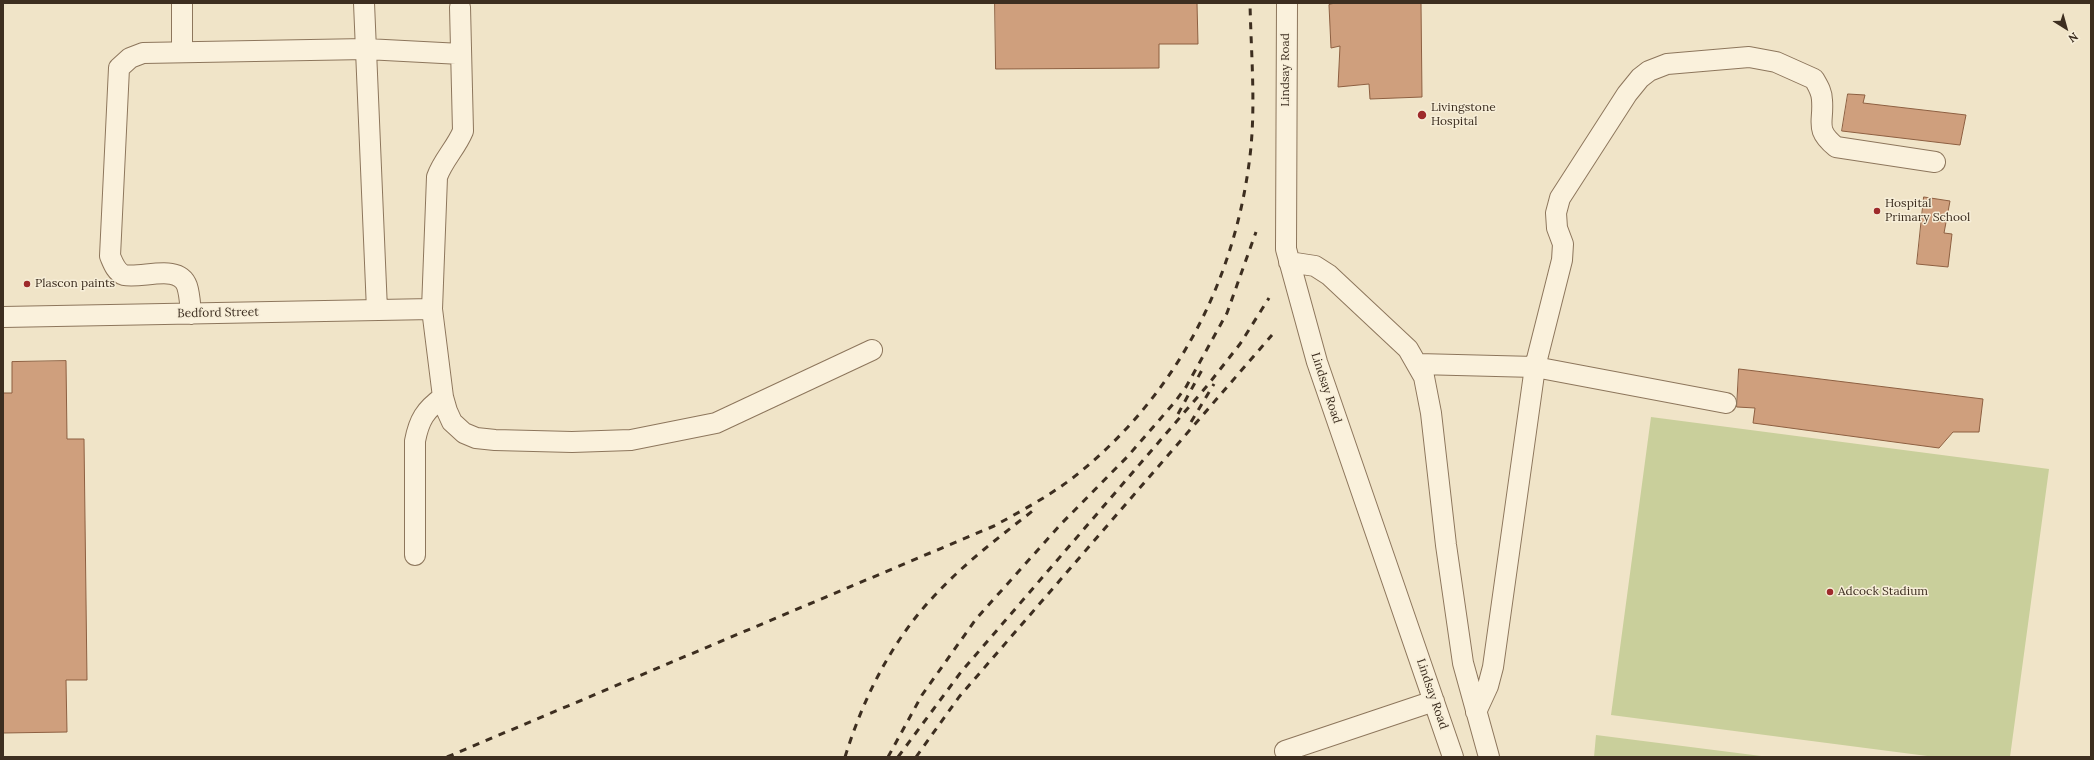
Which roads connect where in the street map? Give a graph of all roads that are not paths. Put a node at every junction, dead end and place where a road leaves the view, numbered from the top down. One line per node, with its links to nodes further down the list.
1 (182, 3): 6 (street)
2 (364, 3): 5 (street)
3 (1287, 3): 9 (street, Lindsay Road)
4 (460, 7): 7 (street)
5 (366, 49): 6 (street); 7 (street); 10 (street)
6 (182, 52): 12 (street)
7 (461, 54): 11 (street)
8 (1936, 162): 16 (street)
9 (1289, 262): 15 (street); 20 (street, Lindsay Road)
10 (377, 310): 11 (street, Bedford Street); 12 (street, Bedford Street)
11 (432, 310): 17 (street)
12 (191, 314): 13 (street, Bedford Street)
13 (3, 317)
14 (872, 350): 17 (street)
15 (1418, 364): 16 (street); 21 (street)
16 (1535, 367): 18 (street); 21 (street)
17 (443, 396): 19 (street)
18 (1726, 403)
19 (415, 555)
20 (1434, 701): 22 (street); 23 (street, Lindsay Road)
21 (1476, 712): 24 (street)
22 (1285, 751)
23 (1453, 757)
24 (1489, 757)

